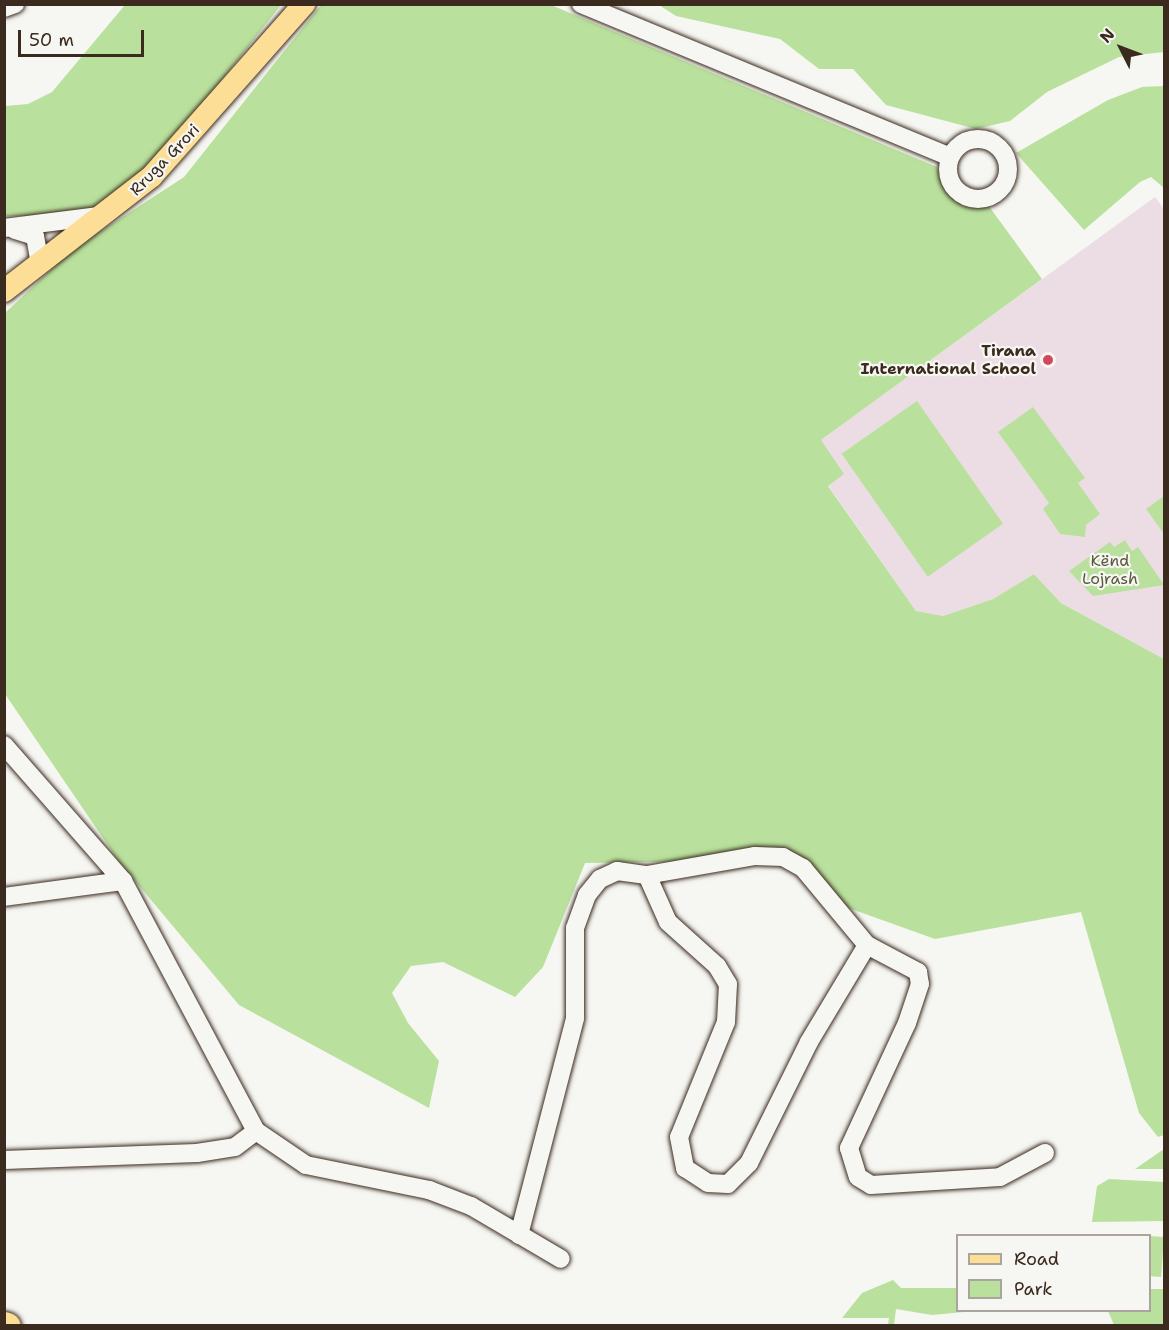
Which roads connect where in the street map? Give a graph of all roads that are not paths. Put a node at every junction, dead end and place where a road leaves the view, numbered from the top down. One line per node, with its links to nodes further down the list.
1 (15, 4): 4 (street)
2 (304, 4): 6 (main road, Rruga Grori)
3 (580, 4): 5 (street)
4 (4, 8)
5 (950, 157)
6 (104, 215): 7 (street); 9 (main road, Rruga Grori)
7 (4, 228): 8 (street)
8 (35, 236): 9 (street); 10 (street)
9 (76, 237): 10 (main road, Rruga Grori)
10 (40, 264): 11 (main road, Rruga Grori)
11 (4, 291)
12 (4, 745): 14 (street)
13 (647, 875): 16 (street); 16 (street); 20 (street)
14 (123, 881): 15 (street); 17 (street)
15 (4, 897)
16 (867, 945): 18 (street)
17 (256, 1131): 19 (street); 20 (street)
18 (1045, 1153)
19 (4, 1160)
20 (519, 1235): 21 (street)
21 (561, 1259)

